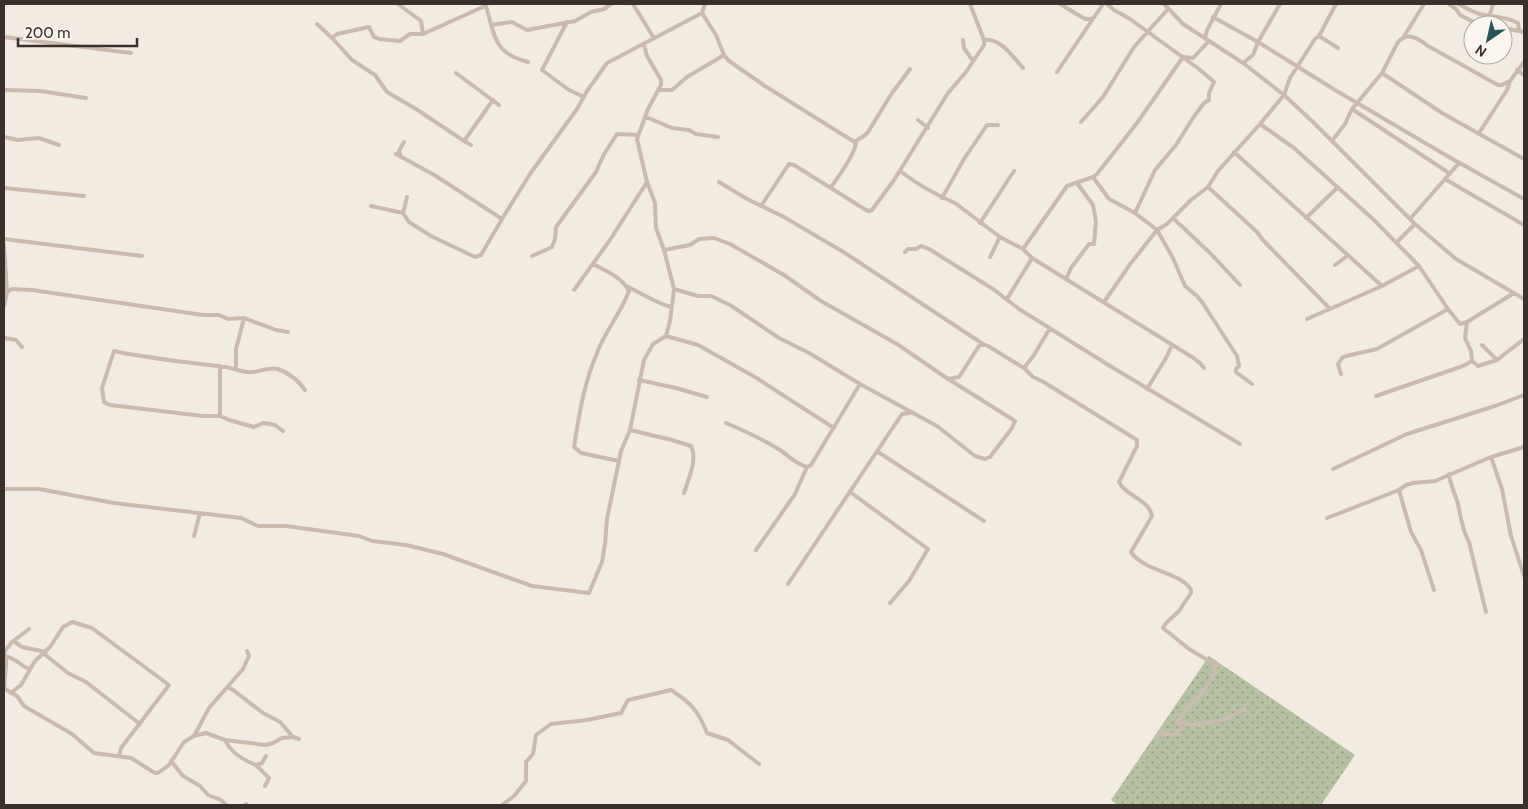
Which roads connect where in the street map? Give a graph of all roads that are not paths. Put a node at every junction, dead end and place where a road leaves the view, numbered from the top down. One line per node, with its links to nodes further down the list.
1 (398, 4): 30 (street)
2 (611, 4): 25 (street)
3 (633, 4): 34 (street)
4 (705, 4): 19 (street)
5 (970, 4): 38 (street)
6 (1060, 4): 23 (street)
7 (1103, 4): 23 (street)
8 (1107, 4): 29 (street)
9 (1164, 4): 18 (street)
10 (1221, 4): 21 (street)
11 (1280, 4): 39 (street)
12 (1336, 4): 31 (street)
13 (1424, 4): 35 (street)
14 (1449, 4): 22 (street)
15 (1458, 4): 20 (street)
16 (1493, 4): 20 (street)
17 (486, 5): 27 (street); 30 (street)
18 (1168, 9): 29 (street); 36 (street)
19 (702, 13): 34 (street); 43 (street)
20 (1487, 15)
21 (1213, 17): 36 (street); 39 (street)
22 (1463, 17)
23 (1093, 19): 53 (street)
24 (1513, 20): 28 (street)
25 (567, 22): 27 (street); 61 (street)
26 (317, 24): 33 (street)
27 (492, 25): 46 (street)
28 (1522, 32)
29 (1148, 33): 44 (street); 69 (street)
30 (423, 34): 33 (street)
31 (1319, 36): 41 (street); 49 (street)
32 (4, 37): 42 (street)
33 (332, 38): 77 (street)
34 (654, 38): 40 (street)
35 (1403, 38): 55 (street); 57 (street)
36 (1207, 39): 44 (street); 48 (street)
37 (963, 40): 45 (street)
38 (984, 40): 45 (street); 50 (street)
39 (1258, 42): 48 (street); 49 (street)
40 (644, 45): 59 (street); 61 (street)
41 (1338, 48)
42 (131, 53)
43 (724, 56): 59 (street); 80 (street)
44 (1183, 57): 90 (street); 95 (street)
45 (973, 61): 72 (street)
46 (528, 62)
47 (1524, 62): 52 (street)
48 (1242, 63): 60 (street)
49 (1298, 67): 60 (street); 64 (street)
50 (1023, 68)
51 (910, 69): 80 (street)
52 (1517, 70): 56 (street); 57 (street)
53 (1057, 72)
54 (456, 73): 63 (street)
55 (1382, 74): 64 (street); 73 (street)
56 (1524, 74)
57 (1510, 81): 73 (street)
58 (4, 90): 62 (street)
59 (659, 90): 67 (street)
60 (1284, 95): 70 (street); 78 (street)
61 (584, 97): 111 (street)
62 (86, 98)
63 (493, 100): 65 (street); 77 (street)
64 (1357, 102): 66 (street); 86 (street)
65 (499, 105)
66 (1352, 108): 78 (street); 89 (street)
67 (646, 117): 74 (street); 75 (street)
68 (918, 120): 72 (street)
69 (1081, 122)
70 (1260, 124): 83 (street); 100 (street)
71 (998, 125): 103 (street)
72 (928, 128): 87 (street)
73 (1479, 133): 85 (street)
74 (638, 135): 93 (street); 125 (street)
75 (718, 137)
76 (4, 138): 81 (street)
77 (464, 141): 82 (street)
78 (1332, 141): 112 (street)
79 (404, 142): 111 (street)
80 (854, 142): 97 (street)
81 (59, 145)
82 (471, 145)
83 (1234, 152): 98 (street); 110 (street)
84 (1524, 152): 85 (street)
85 (1523, 158)
86 (1458, 163): 89 (street); 104 (street)
87 (900, 171): 97 (street); 103 (street)
88 (1014, 171): 113 (street)
89 (1450, 172): 92 (street)
90 (1093, 177): 96 (street); 108 (street)
91 (1143, 179): 95 (street)
92 (1445, 179): 112 (street); 115 (street)
93 (647, 182): 121 (street); 129 (street)
94 (719, 182): 106 (street)
95 (1149, 182): 108 (street)
96 (1077, 183): 122 (street); 132 (street)
97 (831, 186): 106 (street)
98 (1208, 187): 109 (street); 145 (street)
99 (4, 188): 101 (street)
100 (1337, 188): 110 (street); 119 (street)
101 (84, 196)
102 (407, 197): 107 (street)
103 (942, 198): 113 (street)
104 (1524, 199)
105 (371, 206): 107 (street)
106 (761, 206): 155 (street)
107 (403, 213): 111 (street)
108 (1135, 213): 116 (street)
109 (1173, 218): 116 (street); 133 (street)
110 (1306, 218): 126 (street)
111 (502, 219)
112 (1410, 219): 114 (street)
113 (980, 223): 117 (street)
114 (1415, 224): 119 (street); 139 (street)
115 (1524, 225)
116 (1157, 230): 142 (street); 169 (street)
117 (1000, 237): 122 (street); 127 (street)
118 (4, 239): 124 (street)
119 (1397, 242): 131 (street)
120 (4, 245): 138 (street)
121 (664, 250): 136 (street); 166 (street)
122 (1023, 250): 128 (street)
123 (905, 252): 140 (street)
124 (142, 256)
125 (532, 256)
126 (1347, 256): 130 (street); 134 (street)
127 (990, 257)
128 (1032, 258): 132 (street); 140 (street)
129 (594, 264): 135 (street); 137 (street)
130 (1335, 265)
131 (1419, 266): 134 (street); 146 (street)
132 (1066, 279): 142 (street)
133 (1240, 285)
134 (1382, 286): 145 (street)
135 (627, 287): 144 (street); 185 (street)
136 (674, 289): 144 (street); 168 (street)
137 (574, 290)
138 (5, 292): 143 (street); 147 (street)
139 (1514, 293): 141 (street); 149 (street)
140 (1007, 299): 150 (street)
141 (1524, 299)
142 (1104, 302): 156 (street)
143 (4, 306)
144 (671, 307): 152 (street)
145 (1330, 309): 148 (street)
146 (1448, 309): 149 (street); 165 (street)
147 (244, 318): 151 (street); 164 (street)
148 (1307, 319)
149 (1467, 322): 160 (street)
150 (1050, 328): 162 (street); 170 (street)
151 (288, 332)
152 (666, 336): 167 (street); 178 (street)
153 (4, 338): 158 (street)
154 (1524, 339): 159 (street)
155 (983, 344): 162 (street); 166 (street)
156 (1172, 345): 163 (street); 170 (street)
157 (1482, 345): 159 (street)
158 (22, 347)
159 (1497, 360): 160 (street)
160 (1472, 361): 173 (street)
161 (220, 366): 164 (street); 176 (street); 176 (street)
162 (1024, 368): 213 (street)
163 (1204, 368)
164 (236, 369): 171 (street)
165 (1341, 374)
166 (948, 379): 175 (street)
167 (639, 380): 174 (street); 179 (street)
168 (860, 384): 175 (street); 178 (street)
169 (1252, 384)
170 (1147, 389): 181 (street)
171 (305, 390)
172 (1524, 395): 187 (street)
173 (1376, 396)
174 (707, 397)
175 (910, 413): 183 (street)
176 (220, 416): 180 (street)
177 (726, 424): 186 (street)
178 (834, 428): 186 (street)
179 (630, 430): 185 (street); 192 (street)
180 (283, 431)
181 (1240, 444)
182 (1524, 447): 184 (street)
183 (878, 452): 191 (street); 195 (street)
184 (1491, 457): 188 (street); 198 (street)
185 (619, 461): 193 (street)
186 (807, 467): 197 (street)
187 (1334, 469)
188 (1449, 474): 190 (street); 202 (street)
189 (4, 489): 193 (street)
190 (1399, 490): 194 (street); 200 (street)
191 (850, 492): 199 (street); 201 (street)
192 (684, 493)
193 (200, 513): 196 (street)
194 (1327, 518)
195 (984, 521)
196 (194, 536)
197 (756, 550)
198 (1524, 576)
199 (788, 584)
200 (1434, 590)
201 (890, 603)
202 (1486, 612)
203 (28, 629): 204 (street)
204 (12, 642): 206 (street); 207 (street)
205 (247, 651): 210 (street)
206 (4, 652): 208 (street)
207 (44, 653): 209 (street); 214 (street); 214 (street)
208 (6, 657): 209 (street); 211 (street)
209 (30, 668): 211 (street)
210 (228, 687): 215 (street); 216 (street)
211 (11, 693): 220 (street)
212 (1245, 709): 213 (street)
213 (1184, 723): 217 (street)
214 (140, 724): 220 (street)
215 (194, 736): 219 (street); 222 (street)
216 (293, 737): 218 (street); 219 (street)
217 (1157, 737)
218 (299, 739)
219 (225, 740): 224 (street)
220 (119, 756): 222 (street)
221 (266, 756): 224 (street)
222 (171, 762): 226 (street)
223 (759, 764): 227 (street)
224 (256, 765): 225 (street)
225 (265, 786)
226 (226, 805)
227 (502, 805)

